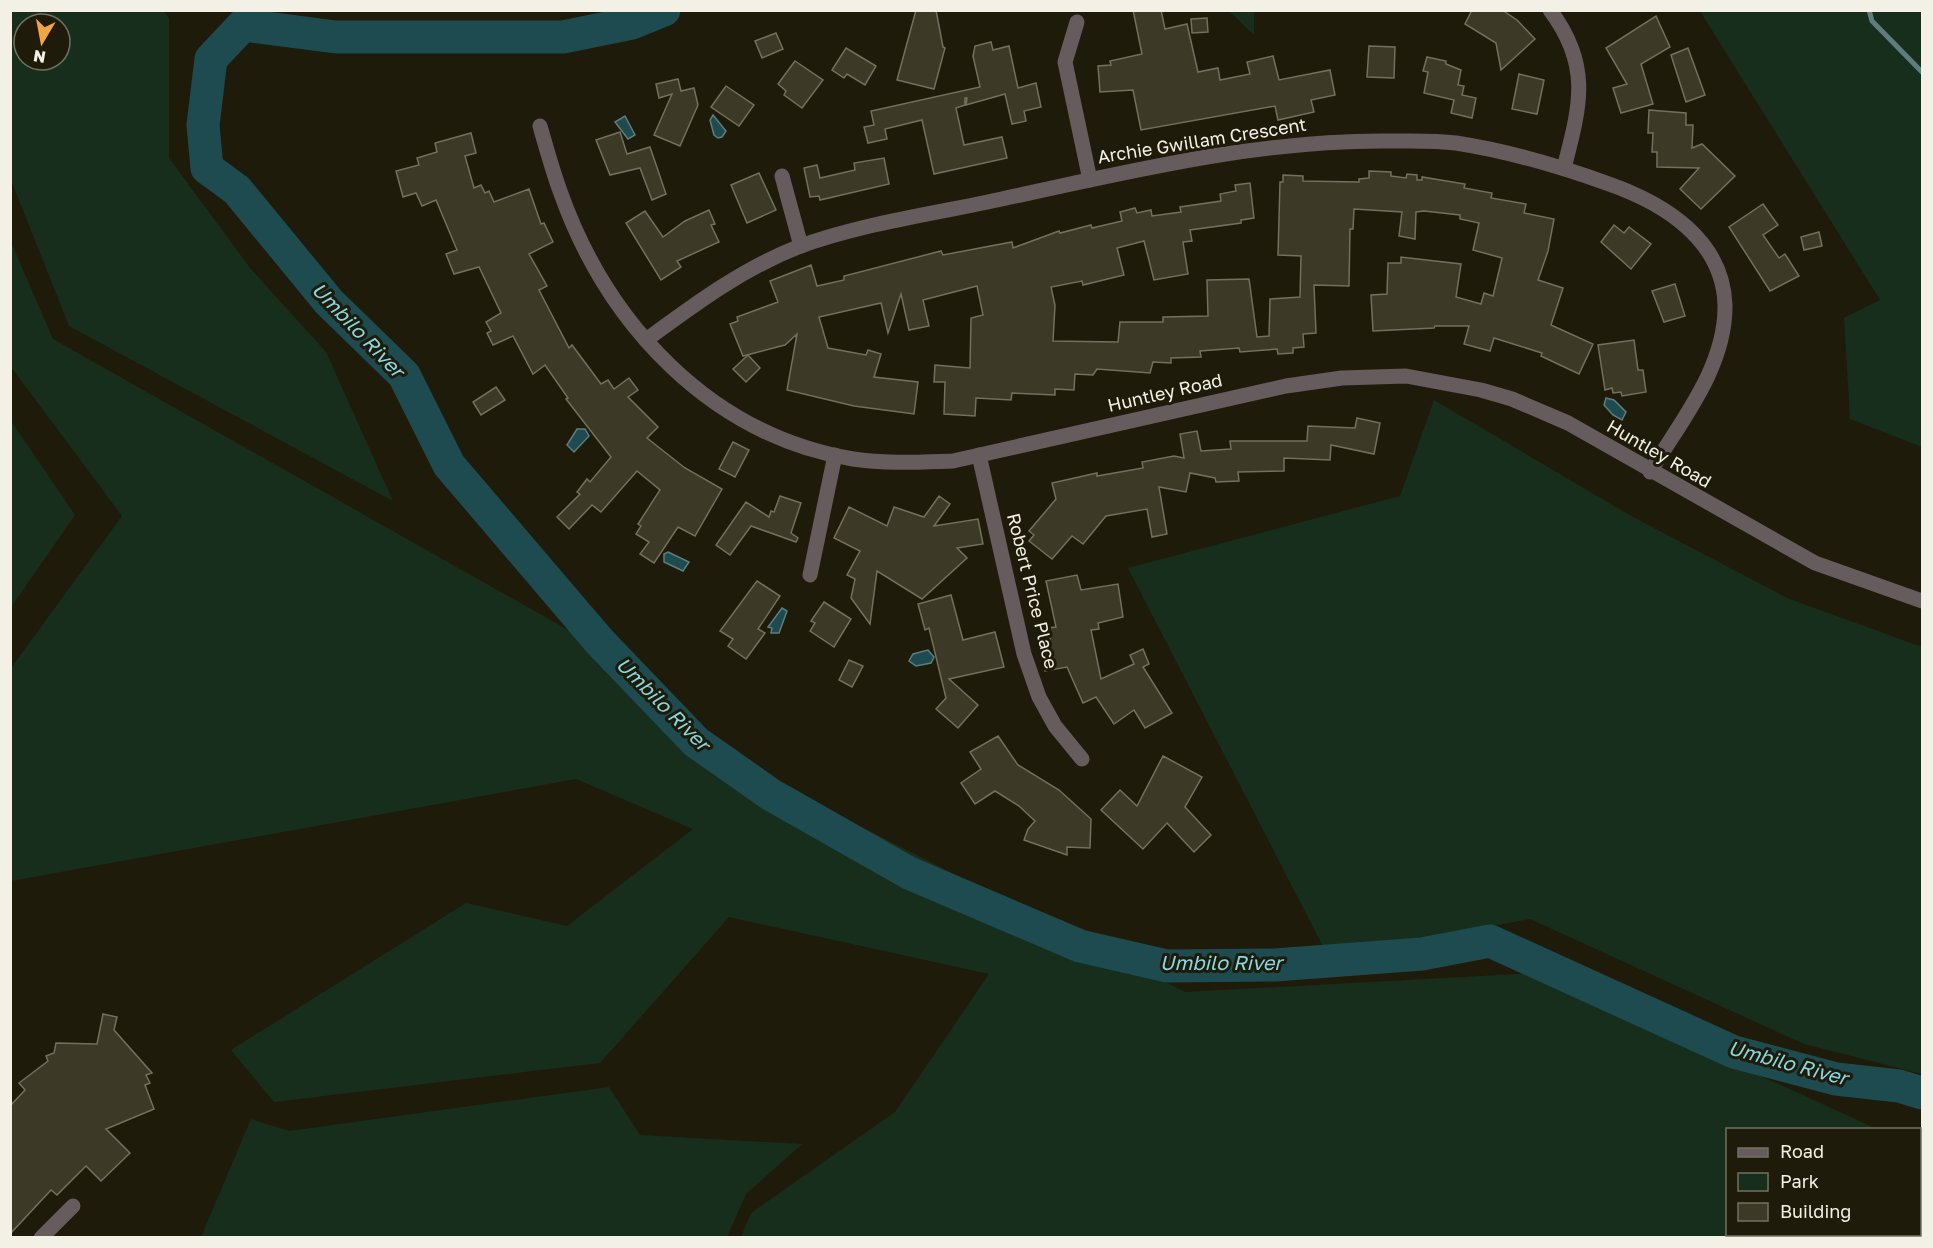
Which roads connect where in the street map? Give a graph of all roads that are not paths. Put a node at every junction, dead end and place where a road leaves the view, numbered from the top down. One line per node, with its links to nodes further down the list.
1 (1550, 10): 4 (street)
2 (1077, 22): 6 (street)
3 (540, 126): 8 (street, Huntley Road)
4 (1564, 168): 6 (street, Archie Gwillam Crescent); 11 (street, Archie Gwillam Crescent)
5 (782, 176): 7 (street)
6 (1090, 180): 7 (street, Archie Gwillam Crescent)
7 (801, 246): 8 (street, Archie Gwillam Crescent)
8 (646, 340): 9 (street, Huntley Road)
9 (835, 455): 10 (street, Huntley Road); 12 (street)
10 (980, 456): 11 (street, Huntley Road); 14 (street, Robert Price Place)
11 (1650, 472): 13 (street, Huntley Road)
12 (810, 575)
13 (1923, 601)
14 (1082, 759)
15 (73, 1206): 16 (street)
16 (40, 1238)

